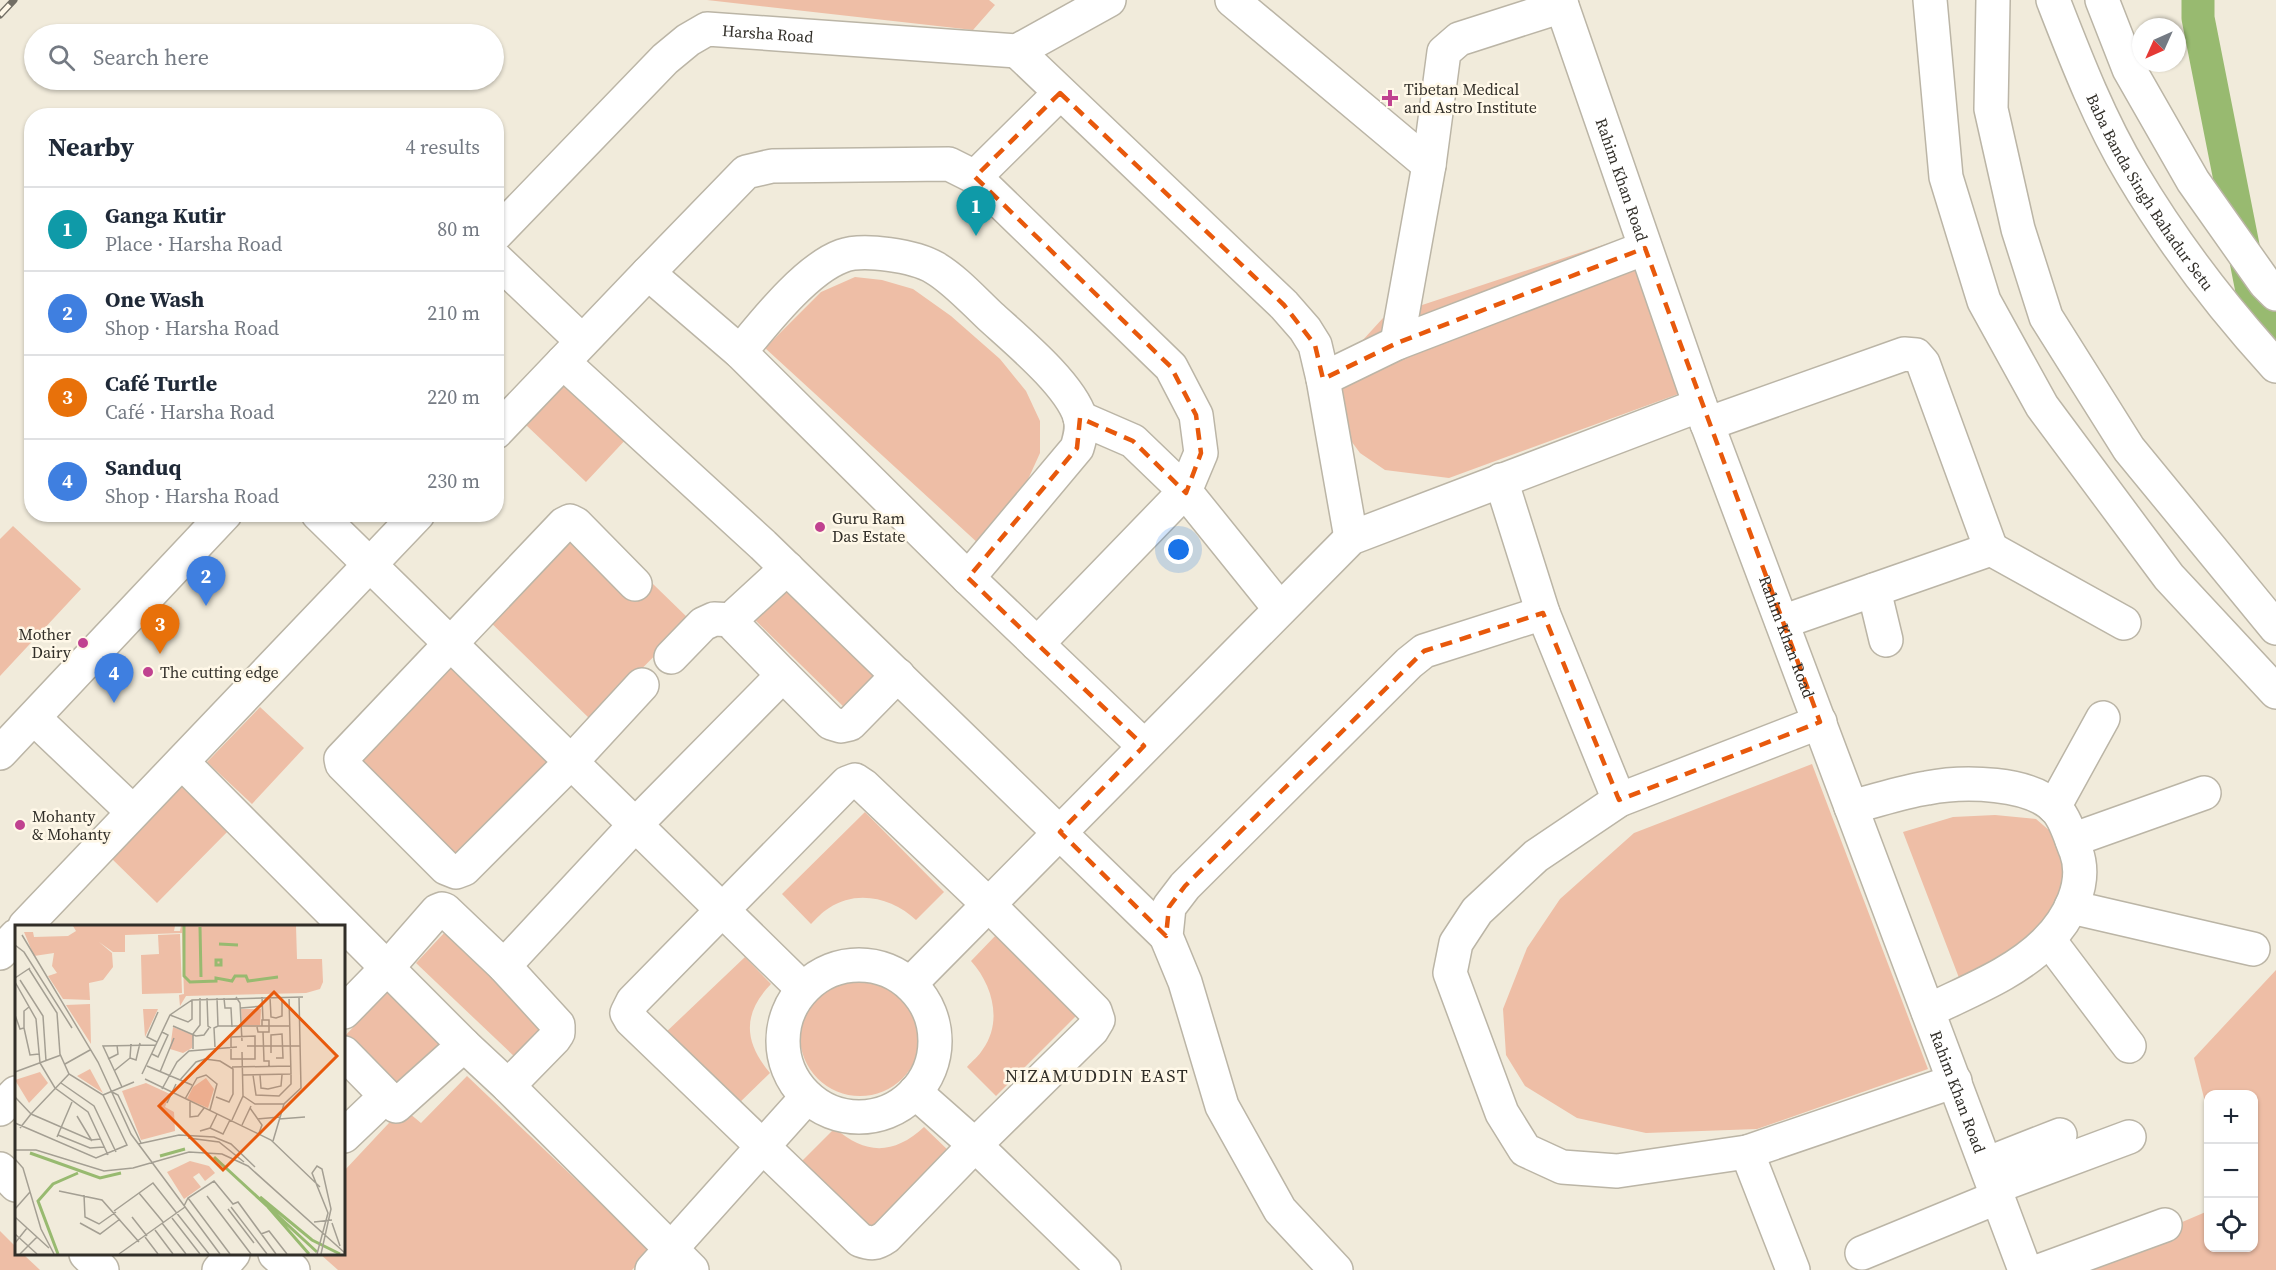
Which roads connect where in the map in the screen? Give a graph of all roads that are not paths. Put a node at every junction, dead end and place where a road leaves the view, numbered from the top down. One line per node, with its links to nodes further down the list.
1 (1109, 0): 8 (main road)
2 (1232, 0): 10 (main road)
3 (1929, 0): 50 (main road)
4 (1993, 0): 42 (main road)
5 (2053, 0): 20 (main road, Baba Banda Singh Bahadur Setu)
6 (2102, 0): 16 (main road)
7 (1561, 3): 10 (main road); 13 (main road, Rahim Khan Road)
8 (1017, 51): 9 (main road); 12 (main road, Harsha Road)
9 (1060, 93): 11 (main road); 21 (main road)
10 (1429, 165): 17 (main road)
11 (975, 177): 15 (main road); 26 (main road)
12 (504, 226)
13 (1645, 248): 17 (main road); 22 (main road, Rahim Khan Road)
14 (504, 269): 18 (main road)
15 (648, 273): 18 (main road); 19 (main road)
16 (2276, 294)
17 (1397, 343): 21 (main road)
18 (573, 352): 24 (main road); 33 (main road)
19 (740, 352): 23 (main road); 34 (main road)
20 (2276, 366)
21 (1323, 380): 30 (main road)
22 (1704, 414): 25 (main road); 31 (main road); 40 (main road, Rahim Khan Road)
23 (1080, 418): 26 (main road); 34 (main road)
24 (504, 424)
25 (1501, 480): 30 (main road); 38 (main road)
26 (1185, 491): 37 (main road); 44 (main road)
27 (218, 522): 52 (main road)
28 (326, 522): 32 (main road)
29 (410, 522): 32 (main road)
30 (1351, 538): 37 (main road)
31 (1991, 549): 36 (main road); 41 (main road)
32 (369, 565): 45 (main road); 57 (main road)
33 (787, 568): 39 (main road); 48 (main road)
34 (968, 579): 44 (main road)
35 (635, 584): 45 (main road)
36 (1874, 590): 40 (main road); 43 (main road)
37 (1280, 609): 55 (main road)
38 (1543, 612): 60 (main road); 71 (main road)
39 (734, 620): 46 (main road); 47 (main road)
40 (1782, 622): 54 (main road, Rahim Khan Road)
41 (2124, 622)
42 (2276, 628)
43 (1886, 640)
44 (1037, 644): 55 (main road)
45 (451, 645): 58 (main road); 58 (main road)
46 (671, 657)
47 (779, 670): 48 (main road); 51 (main road); 64 (main road)
48 (898, 675): 65 (main road)
49 (642, 686): 58 (main road)
50 (2276, 692)
51 (728, 712)
52 (34, 718): 56 (main road); 63 (main road)
53 (2103, 718): 62 (main road)
54 (1820, 722): 60 (main road); 61 (main road, Rahim Khan Road)
55 (1144, 746): 65 (main road)
56 (0, 753)
57 (182, 762): 63 (main road); 77 (main road)
58 (571, 762): 64 (main road)
59 (2204, 793): 66 (main road)
60 (1619, 800): 97 (main road)
61 (1851, 807): 62 (main road); 81 (main road, Rahim Khan Road)
62 (2054, 807): 66 (main road)
63 (134, 812): 70 (main road)
64 (635, 825): 69 (main road); 76 (main road)
65 (1060, 831): 67 (main road); 71 (main road)
66 (2072, 840): 68 (main road)
67 (988, 904): 69 (main road); 78 (main road); 95 (main road)
68 (2071, 907): 73 (main road); 74 (main road)
69 (722, 910): 79 (main road); 96 (main road)
70 (27, 925)
71 (1166, 936): 111 (main road)
72 (15, 937): 75 (main road)
73 (2043, 945): 81 (main road); 82 (main road)
74 (2253, 949)
75 (0, 953)
76 (504, 966): 77 (main road); 86 (main road)
77 (388, 967): 80 (main road); 83 (main road)
78 (910, 984): 79 (main road); 87 (main road)
79 (802, 989): 90 (main road)
80 (345, 1011)
81 (1929, 1011): 85 (main road, Rahim Khan Road)
82 (2118, 1043)
83 (464, 1045): 86 (main road); 89 (main road)
84 (345, 1054): 89 (main road)
85 (1955, 1081): 97 (main road); 99 (main road, Rahim Khan Road)
86 (508, 1086): 106 (main road)
87 (915, 1092): 90 (main road); 95 (main road)
88 (15, 1094): 91 (main road)
89 (386, 1096): 92 (main road)
90 (807, 1097): 96 (main road)
91 (0, 1109)
92 (345, 1135)
93 (2060, 1135): 99 (main road)
94 (2129, 1137): 99 (main road)
95 (975, 1144): 96 (main road); 110 (main road)
96 (764, 1147): 106 (main road)
97 (1747, 1152): 112 (main road)
98 (0, 1169): 100 (main road)
99 (1993, 1183): 102 (main road); 113 (main road, Rahim Khan Road)
100 (15, 1184)
101 (2165, 1225): 114 (main road)
102 (1862, 1253)
103 (87, 1255): 107 (main road)
104 (232, 1255): 108 (main road)
105 (276, 1255): 109 (main road)
106 (672, 1263)
107 (102, 1270)
108 (219, 1270)
109 (293, 1270)
110 (1104, 1270)
111 (1336, 1270)
112 (1793, 1270)
113 (2025, 1270)
114 (2042, 1270)

